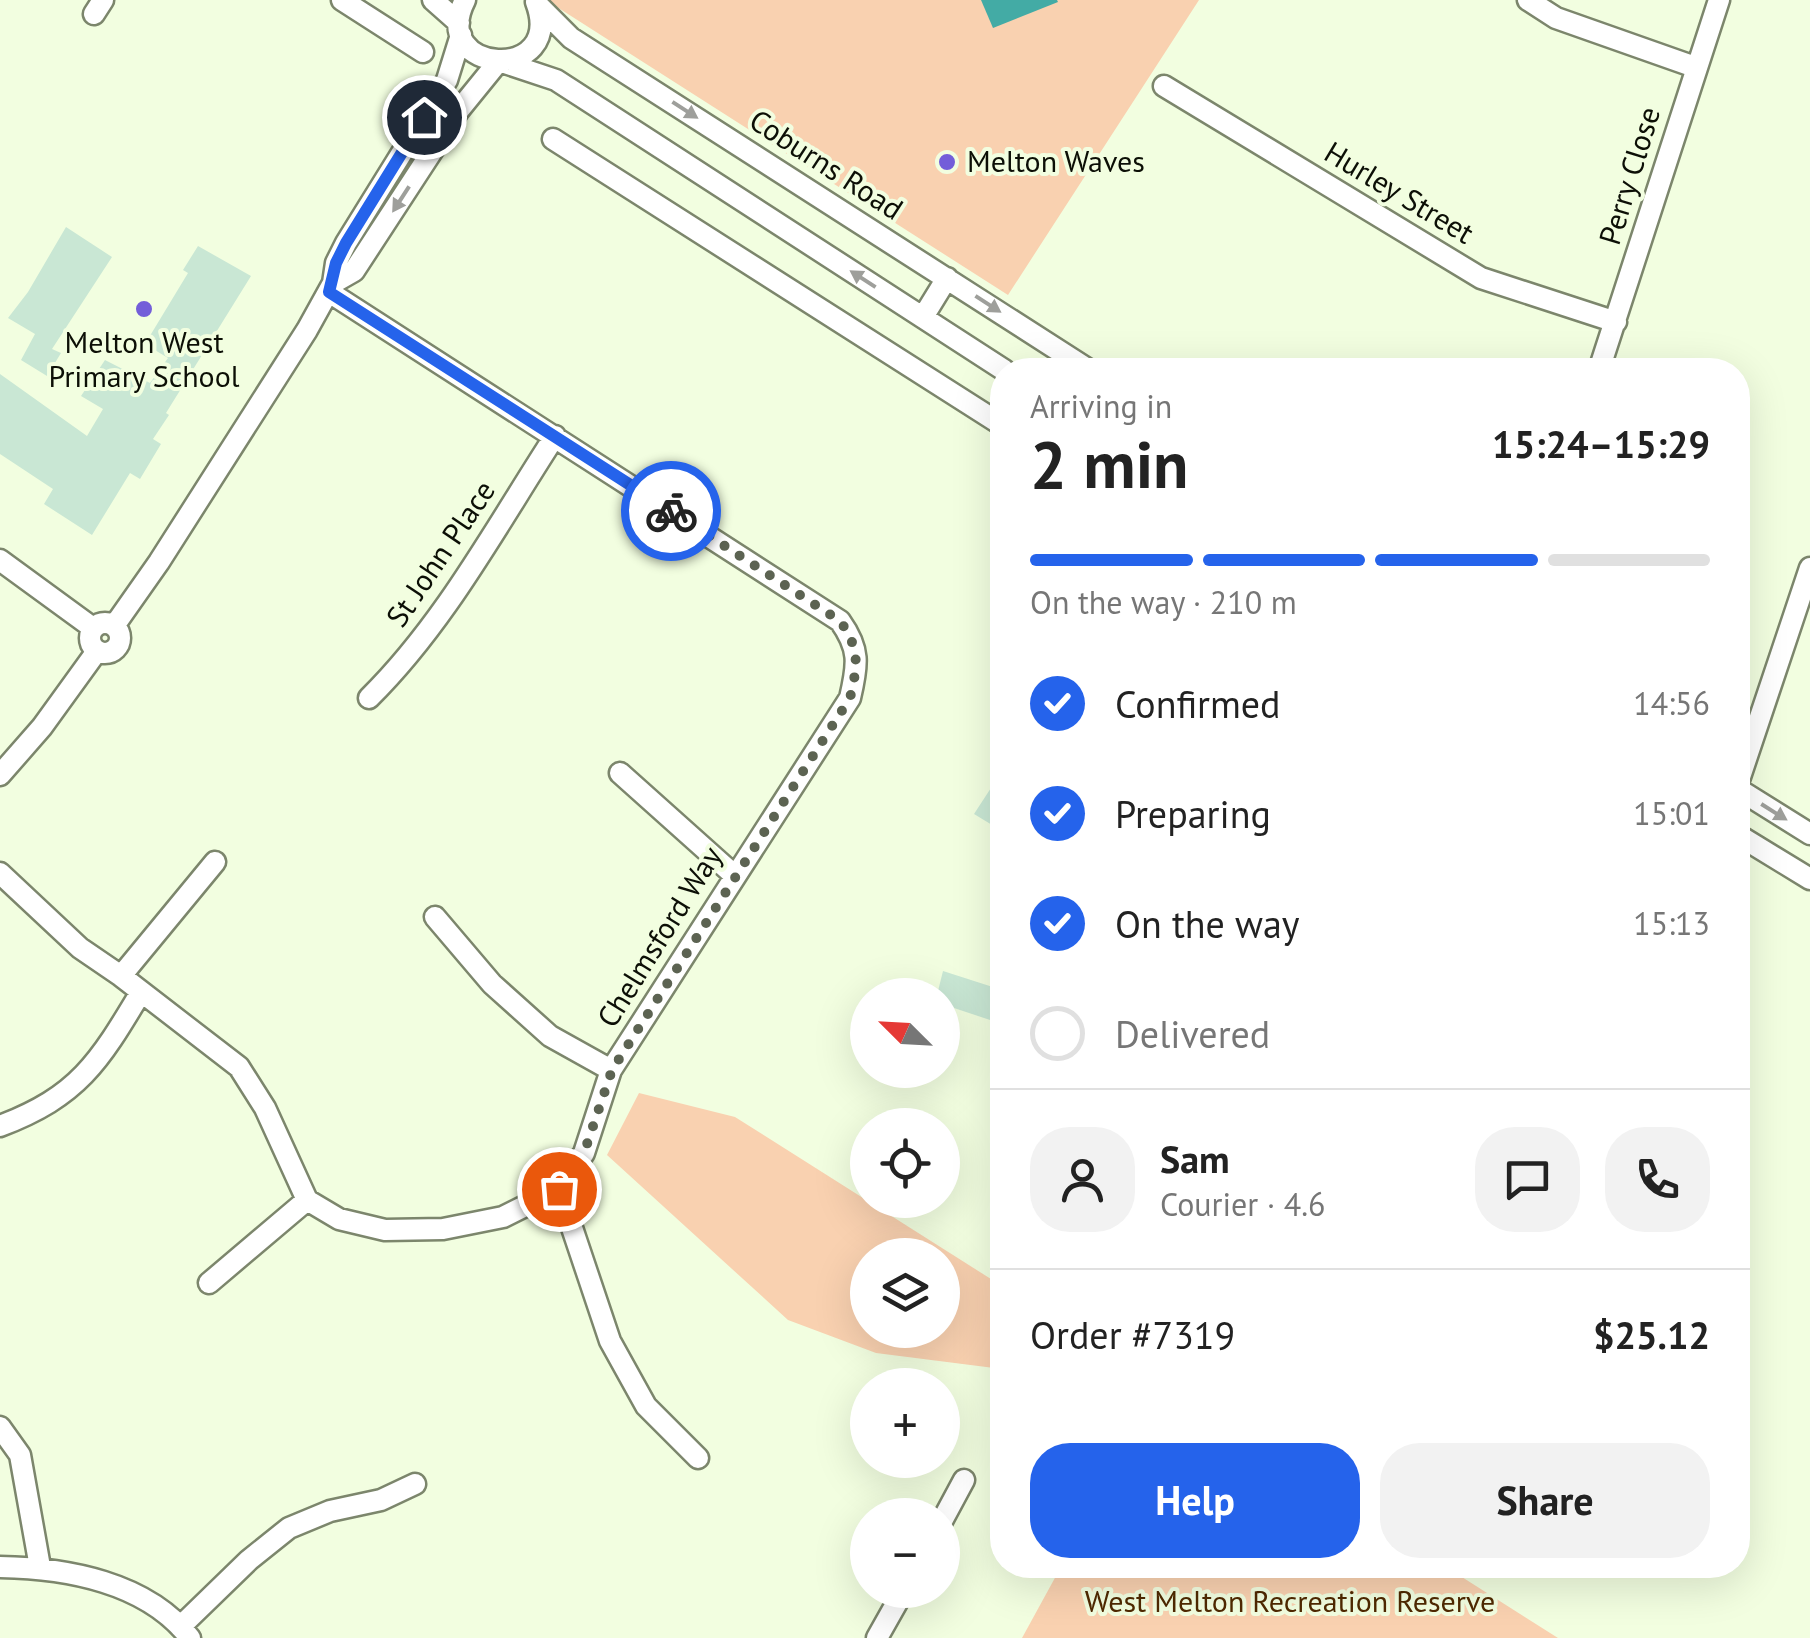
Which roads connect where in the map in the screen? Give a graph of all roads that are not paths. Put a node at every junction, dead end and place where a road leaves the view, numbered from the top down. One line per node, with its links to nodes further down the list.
1 (342, 0): 8 (street)
2 (433, 0): 7 (street)
3 (464, 0): 7 (street)
4 (1528, 0): 10 (street)
5 (1720, 0): 10 (street, Perry Close)
6 (536, 2): 9 (street); 13 (street, Coburns Road, one-way to 13)
7 (460, 29): 9 (street); 14 (street)
8 (423, 52)
9 (500, 62): 14 (street, one-way to 14); 15 (street, one-way to 9)
10 (1696, 67): 16 (street, Perry Close)
11 (1164, 86): 16 (street, Hurley Street)
12 (553, 138): 20 (street)
13 (947, 278): 15 (street); 17 (street, Coburns Road, one-way to 17)
14 (331, 287): 21 (street, Chelmsford Way); 24 (street)
15 (922, 318): 19 (street)
16 (1616, 322): 18 (street, Perry Close)
17 (1070, 358)
18 (1603, 358)
19 (990, 361)
20 (990, 417)
21 (556, 436): 25 (street, St John Place); 34 (street, Chelmsford Way)
22 (0, 560): 24 (street)
23 (1810, 568): 26 (street)
24 (104, 627): 28 (street)
25 (369, 698)
26 (1750, 750)
27 (620, 773): 34 (street)
28 (0, 775)
29 (1750, 794): 30 (street, one-way to 30)
30 (1810, 834)
31 (1750, 842): 35 (street)
32 (215, 862): 37 (street)
33 (0, 873): 37 (street)
34 (734, 875): 39 (street, Chelmsford Way)
35 (1810, 879)
36 (435, 917): 39 (street)
37 (122, 976): 38 (street)
38 (141, 992): 40 (street); 42 (street)
39 (612, 1070): 41 (street, Chelmsford Way)
40 (0, 1126)
41 (559, 1189): 42 (street); 45 (street)
42 (307, 1200): 43 (street)
43 (210, 1283)
44 (0, 1427): 50 (street)
45 (698, 1458)
46 (964, 1480): 48 (street)
47 (415, 1484): 52 (street)
48 (954, 1498)
49 (0, 1566): 50 (street)
50 (40, 1567): 52 (street)
51 (894, 1608): 53 (street)
52 (185, 1632)
53 (877, 1638)

